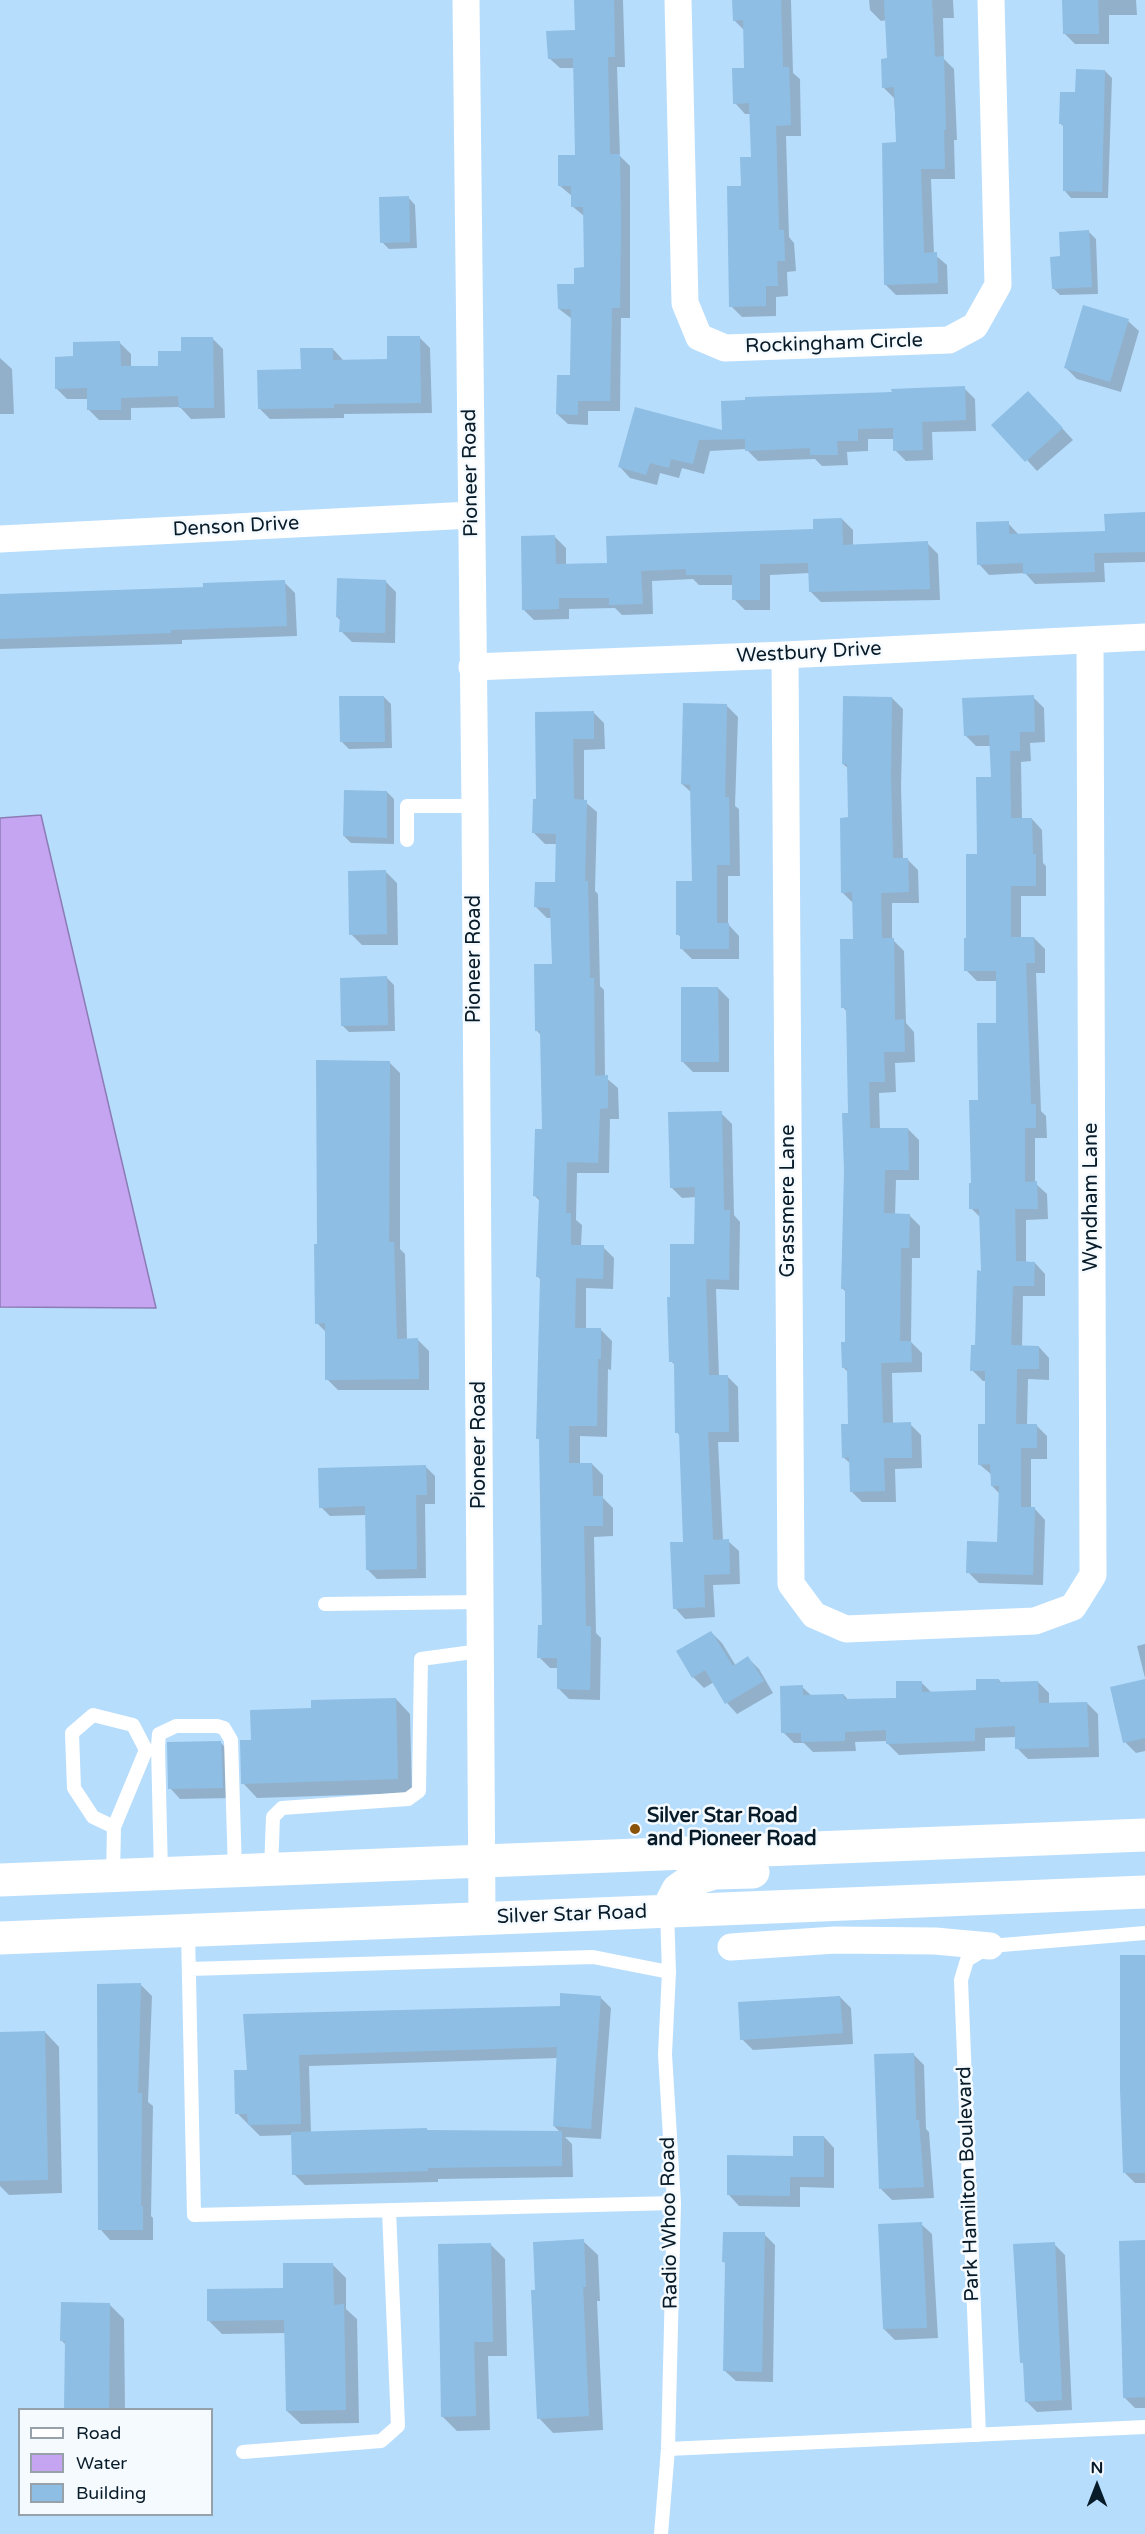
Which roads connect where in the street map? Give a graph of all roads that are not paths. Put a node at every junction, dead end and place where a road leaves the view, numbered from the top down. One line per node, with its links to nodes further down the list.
1 (466, 0): 4 (street, Pioneer Road)
2 (678, 0): 3 (street, Rockingham Circle)
3 (991, 0)
4 (471, 515): 5 (street, Denson Drive); 9 (street, Pioneer Road)
5 (0, 539)
6 (1145, 637): 7 (street, Westbury Drive)
7 (1090, 640): 8 (street, Westbury Drive); 14 (street, Wyndham Lane)
8 (785, 655): 9 (street, Westbury Drive); 14 (street, Grassmere Lane)
9 (472, 667): 10 (street, Pioneer Road)
10 (475, 806): 11 (lane); 12 (street, Pioneer Road)
11 (406, 840)
12 (480, 1602): 13 (lane); 15 (street, Pioneer Road)
13 (326, 1604)
14 (935, 1626)
15 (480, 1651): 19 (street, Pioneer Road); 20 (lane)
16 (114, 1827): 16 (lane); 23 (lane)
17 (1145, 1835): 18 (main road)
18 (991, 1841): 19 (main road); 26 (main road)
19 (482, 1862): 20 (main road); 27 (street, Pioneer Road)
20 (271, 1870): 21 (main road)
21 (235, 1871): 22 (main road); 22 (lane)
22 (161, 1874): 23 (main road)
23 (113, 1876): 24 (main road)
24 (0, 1880)
25 (1145, 1892): 26 (main road, Silver Star Road)
26 (667, 1911): 27 (main road, Silver Star Road); 34 (lane, Radio Whoo Road)
27 (482, 1919): 28 (main road, Silver Star Road)
28 (188, 1931): 30 (main road, Silver Star Road); 33 (lane)
29 (1145, 1933): 31 (lane)
30 (0, 1938)
31 (990, 1946): 32 (street); 38 (lane, Park Hamilton Boulevard)
32 (731, 1947)
33 (189, 1969): 34 (lane); 36 (lane)
34 (669, 1972): 35 (lane, Radio Whoo Road)
35 (674, 2203): 36 (lane); 39 (lane, Radio Whoo Road)
36 (389, 2210): 40 (lane)
37 (1145, 2427): 38 (lane)
38 (979, 2435): 39 (lane)
39 (668, 2449): 41 (lane, Radio Whoo Road)
40 (243, 2452)
41 (661, 2534)

